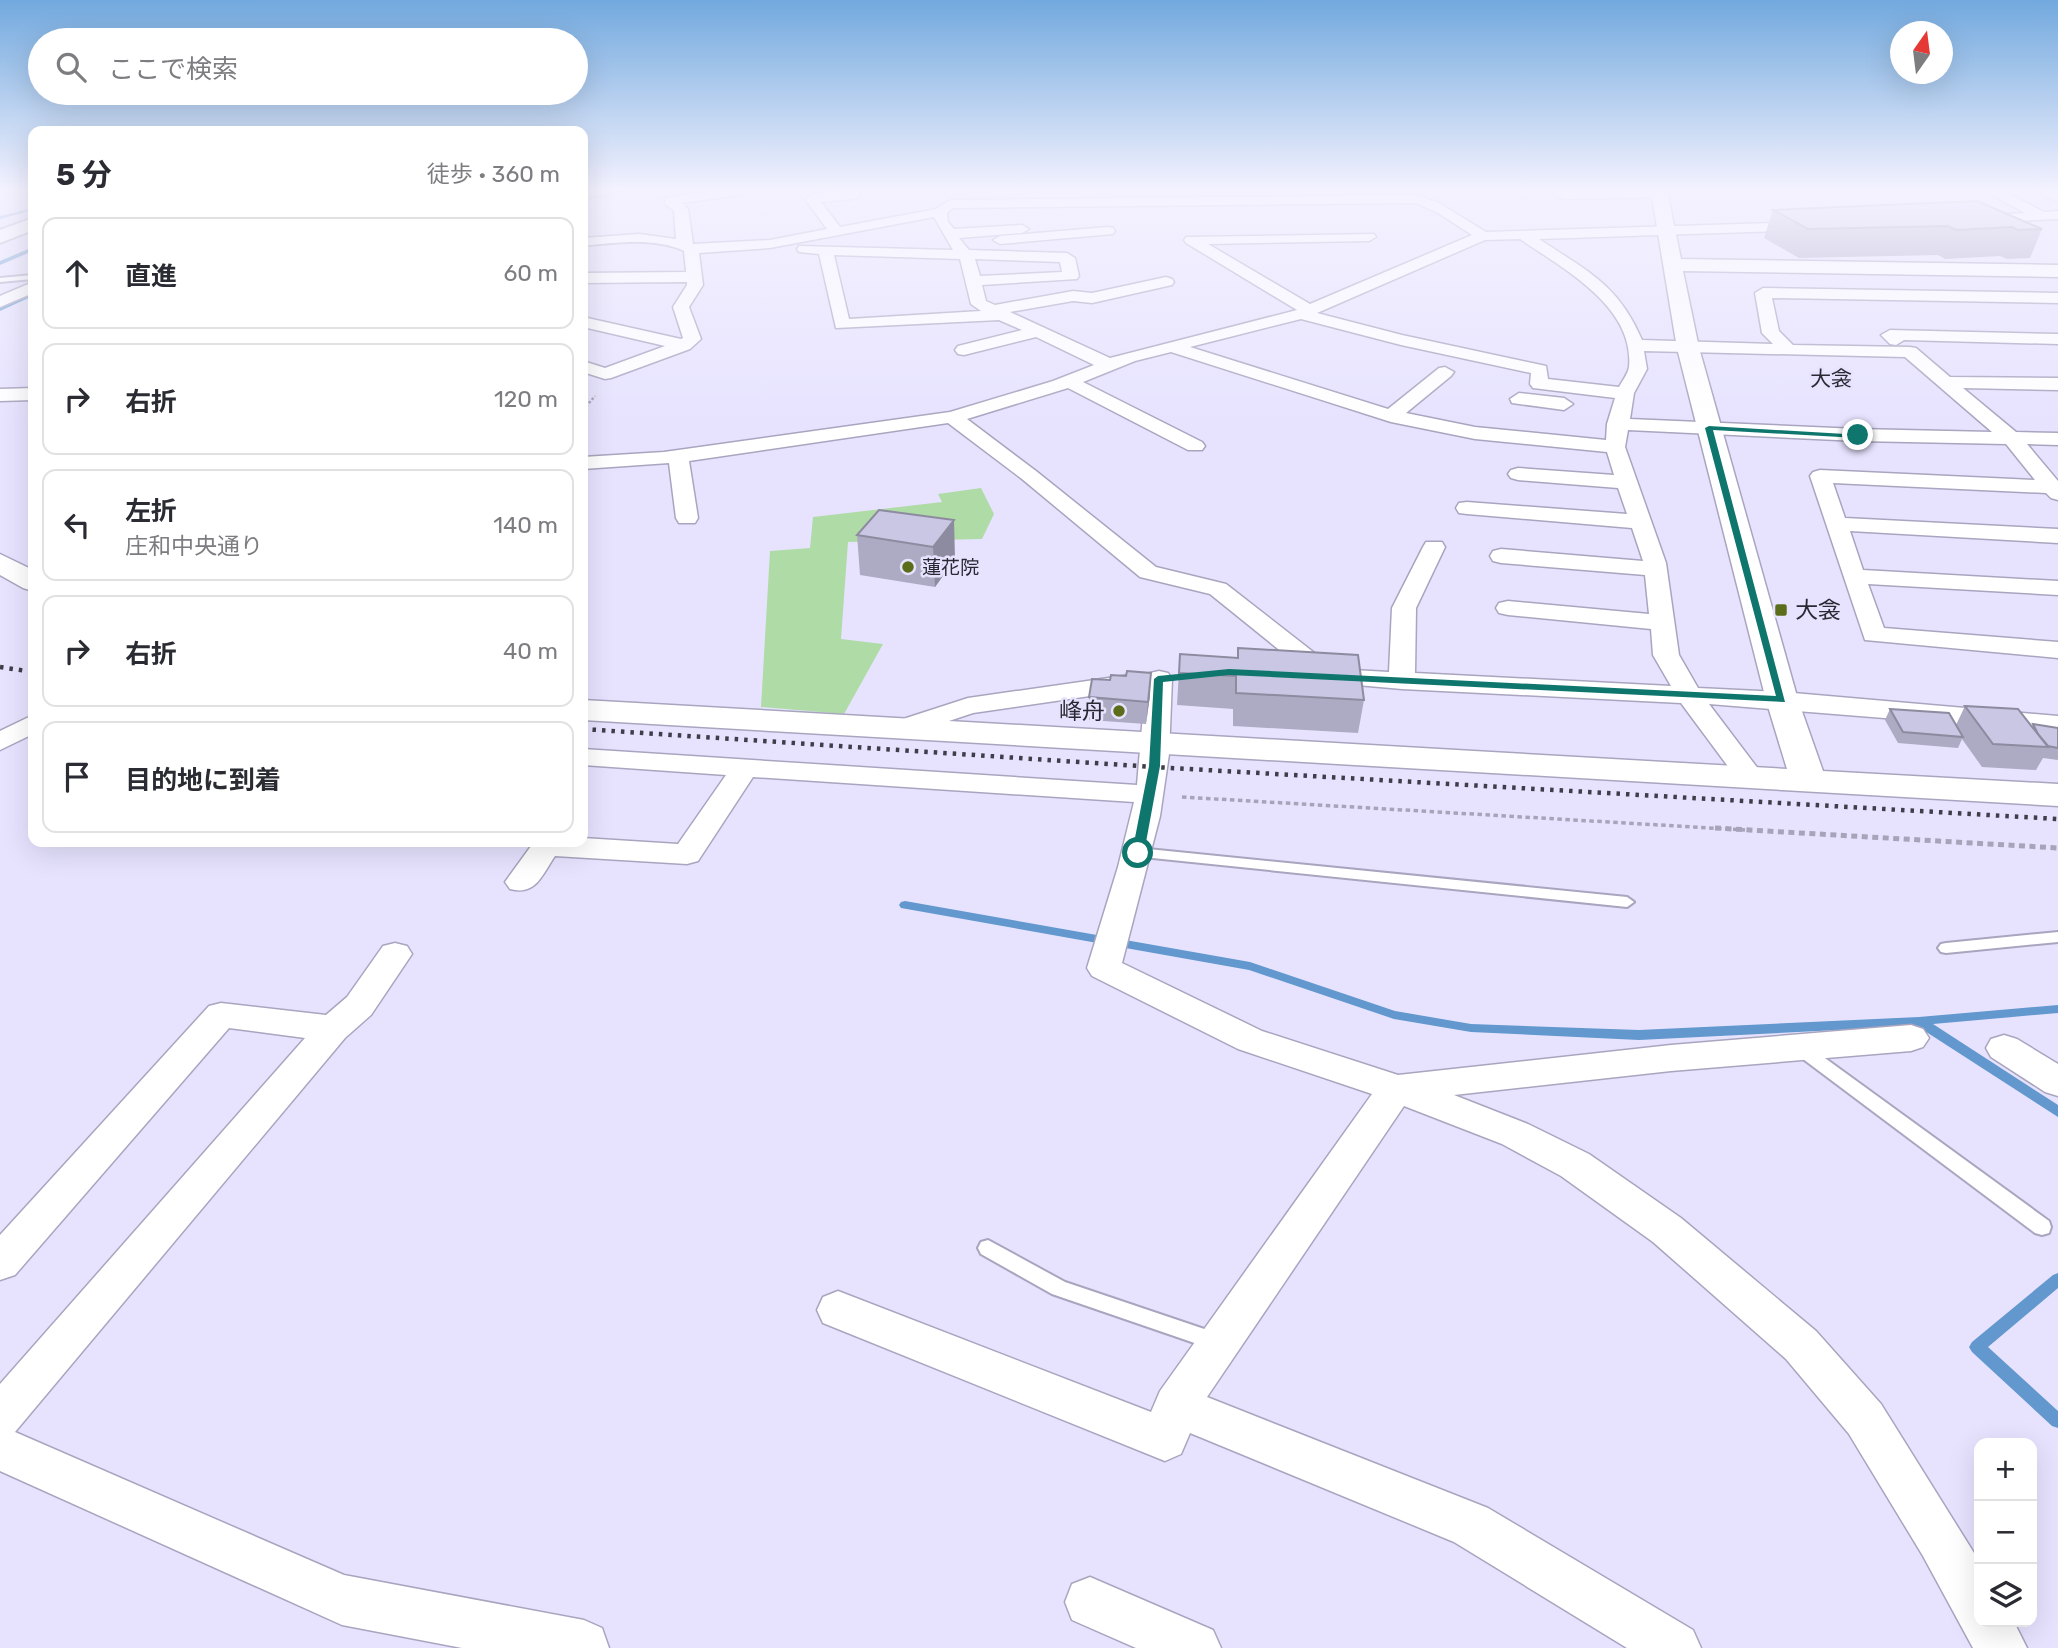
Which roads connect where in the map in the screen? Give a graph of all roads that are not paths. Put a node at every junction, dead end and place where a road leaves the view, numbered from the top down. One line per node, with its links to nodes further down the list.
1 (692, 268): 14 (street)
2 (830, 268): 23 (street)
3 (968, 268): 16 (street)
4 (1069, 268): 16 (street)
5 (1236, 268): 22 (street)
6 (1395, 268): 22 (street)
7 (1573, 268): 28 (street)
8 (1674, 268): 30 (street)
9 (1830, 268): 10 (street)
10 (1888, 269): 11 (street); 19 (street)
11 (2058, 271)
12 (28, 277): 15 (lane)
13 (588, 278): 14 (street)
14 (694, 278): 27 (street)
15 (0, 280)
16 (974, 281): 23 (street)
17 (1166, 282): 23 (street)
18 (28, 288): 21 (street)
19 (1926, 296): 20 (street); 31 (street)
20 (2058, 298)
21 (0, 302)
22 (1306, 312): 29 (street); 45 (street)
23 (995, 313): 25 (street)
24 (588, 323): 27 (street)
25 (1036, 332): 32 (street); 34 (street)
26 (2058, 339): 33 (street)
27 (684, 345): 35 (street)
28 (1634, 345): 30 (street); 45 (street)
29 (1172, 347): 34 (street); 43 (street)
30 (1688, 348): 31 (street); 46 (street)
31 (1788, 349): 33 (street)
32 (964, 350)
33 (1910, 352): 38 (street)
34 (1107, 364): 37 (street)
35 (588, 368)
36 (1445, 372): 43 (street)
37 (1068, 381): 44 (street); 49 (street)
38 (1947, 382): 39 (street); 47 (street)
39 (2058, 384)
40 (28, 394): 41 (street)
41 (0, 395)
42 (1519, 399): 45 (street)
43 (1391, 416): 45 (street)
44 (952, 417): 50 (street); 71 (street)
45 (1619, 418): 46 (street); 53 (street)
46 (1709, 428): 47 (street); 74 (street)
47 (2012, 439): 48 (street); 54 (street)
48 (2058, 439)
49 (1195, 446)
50 (678, 456): 51 (street); 56 (street)
51 (588, 463)
52 (1518, 474): 53 (street)
53 (1627, 482): 57 (street)
54 (2056, 490): 58 (street)
55 (1467, 508): 57 (street)
56 (687, 518)
57 (1641, 522): 63 (street)
58 (1837, 524): 59 (street); 64 (street)
59 (2058, 536)
60 (1434, 547): 72 (street)
61 (1501, 555): 63 (street)
62 (0, 563): 65 (street)
63 (1656, 569): 68 (street)
64 (1854, 576): 66 (street); 69 (street)
65 (28, 579)
66 (2058, 588)
67 (1508, 608): 68 (street)
68 (1662, 623): 73 (street)
69 (2058, 650)
70 (1291, 675): 71 (street)
71 (1329, 677): 72 (street)
72 (1402, 681): 73 (street)
73 (1690, 697): 74 (street); 83 (street)
74 (1782, 700): 76 (street); 84 (street)
75 (588, 710): 78 (street)
76 (2058, 724)
77 (28, 726): 79 (street)
78 (907, 727): 80 (street); 80 (street)
79 (0, 742)
80 (1157, 742): 83 (street); 85 (street)
81 (588, 757): 82 (street)
82 (746, 767): 85 (street); 88 (street)
83 (1751, 778): 84 (street)
84 (1809, 781): 86 (street)
85 (1149, 794): 89 (street)
86 (2058, 795)
87 (546, 847): 90 (street)
88 (564, 847)
89 (1138, 853): 91 (lane); 100 (street)
90 (521, 882)
91 (1627, 902)
92 (2058, 937): 93 (lane)
93 (1946, 948)
94 (395, 954): 95 (street)
95 (333, 1029): 103 (street); 107 (street)
96 (1911, 1038): 97 (street)
97 (1798, 1048): 100 (street); 101 (lane)
98 (2004, 1048): 99 (street)
99 (2058, 1082)
100 (1396, 1088): 105 (street); 109 (street)
101 (2042, 1227)
102 (988, 1248): 105 (lane)
103 (0, 1263)
104 (838, 1310): 106 (street)
105 (1220, 1342): 106 (street)
106 (1176, 1406): 114 (street)
107 (0, 1417)
108 (0, 1448): 112 (street)
109 (1974, 1600)
110 (1090, 1602): 113 (street)
111 (1989, 1627): 115 (street)
112 (583, 1648)
113 (1195, 1648)
114 (1675, 1648)
115 (2001, 1648)

